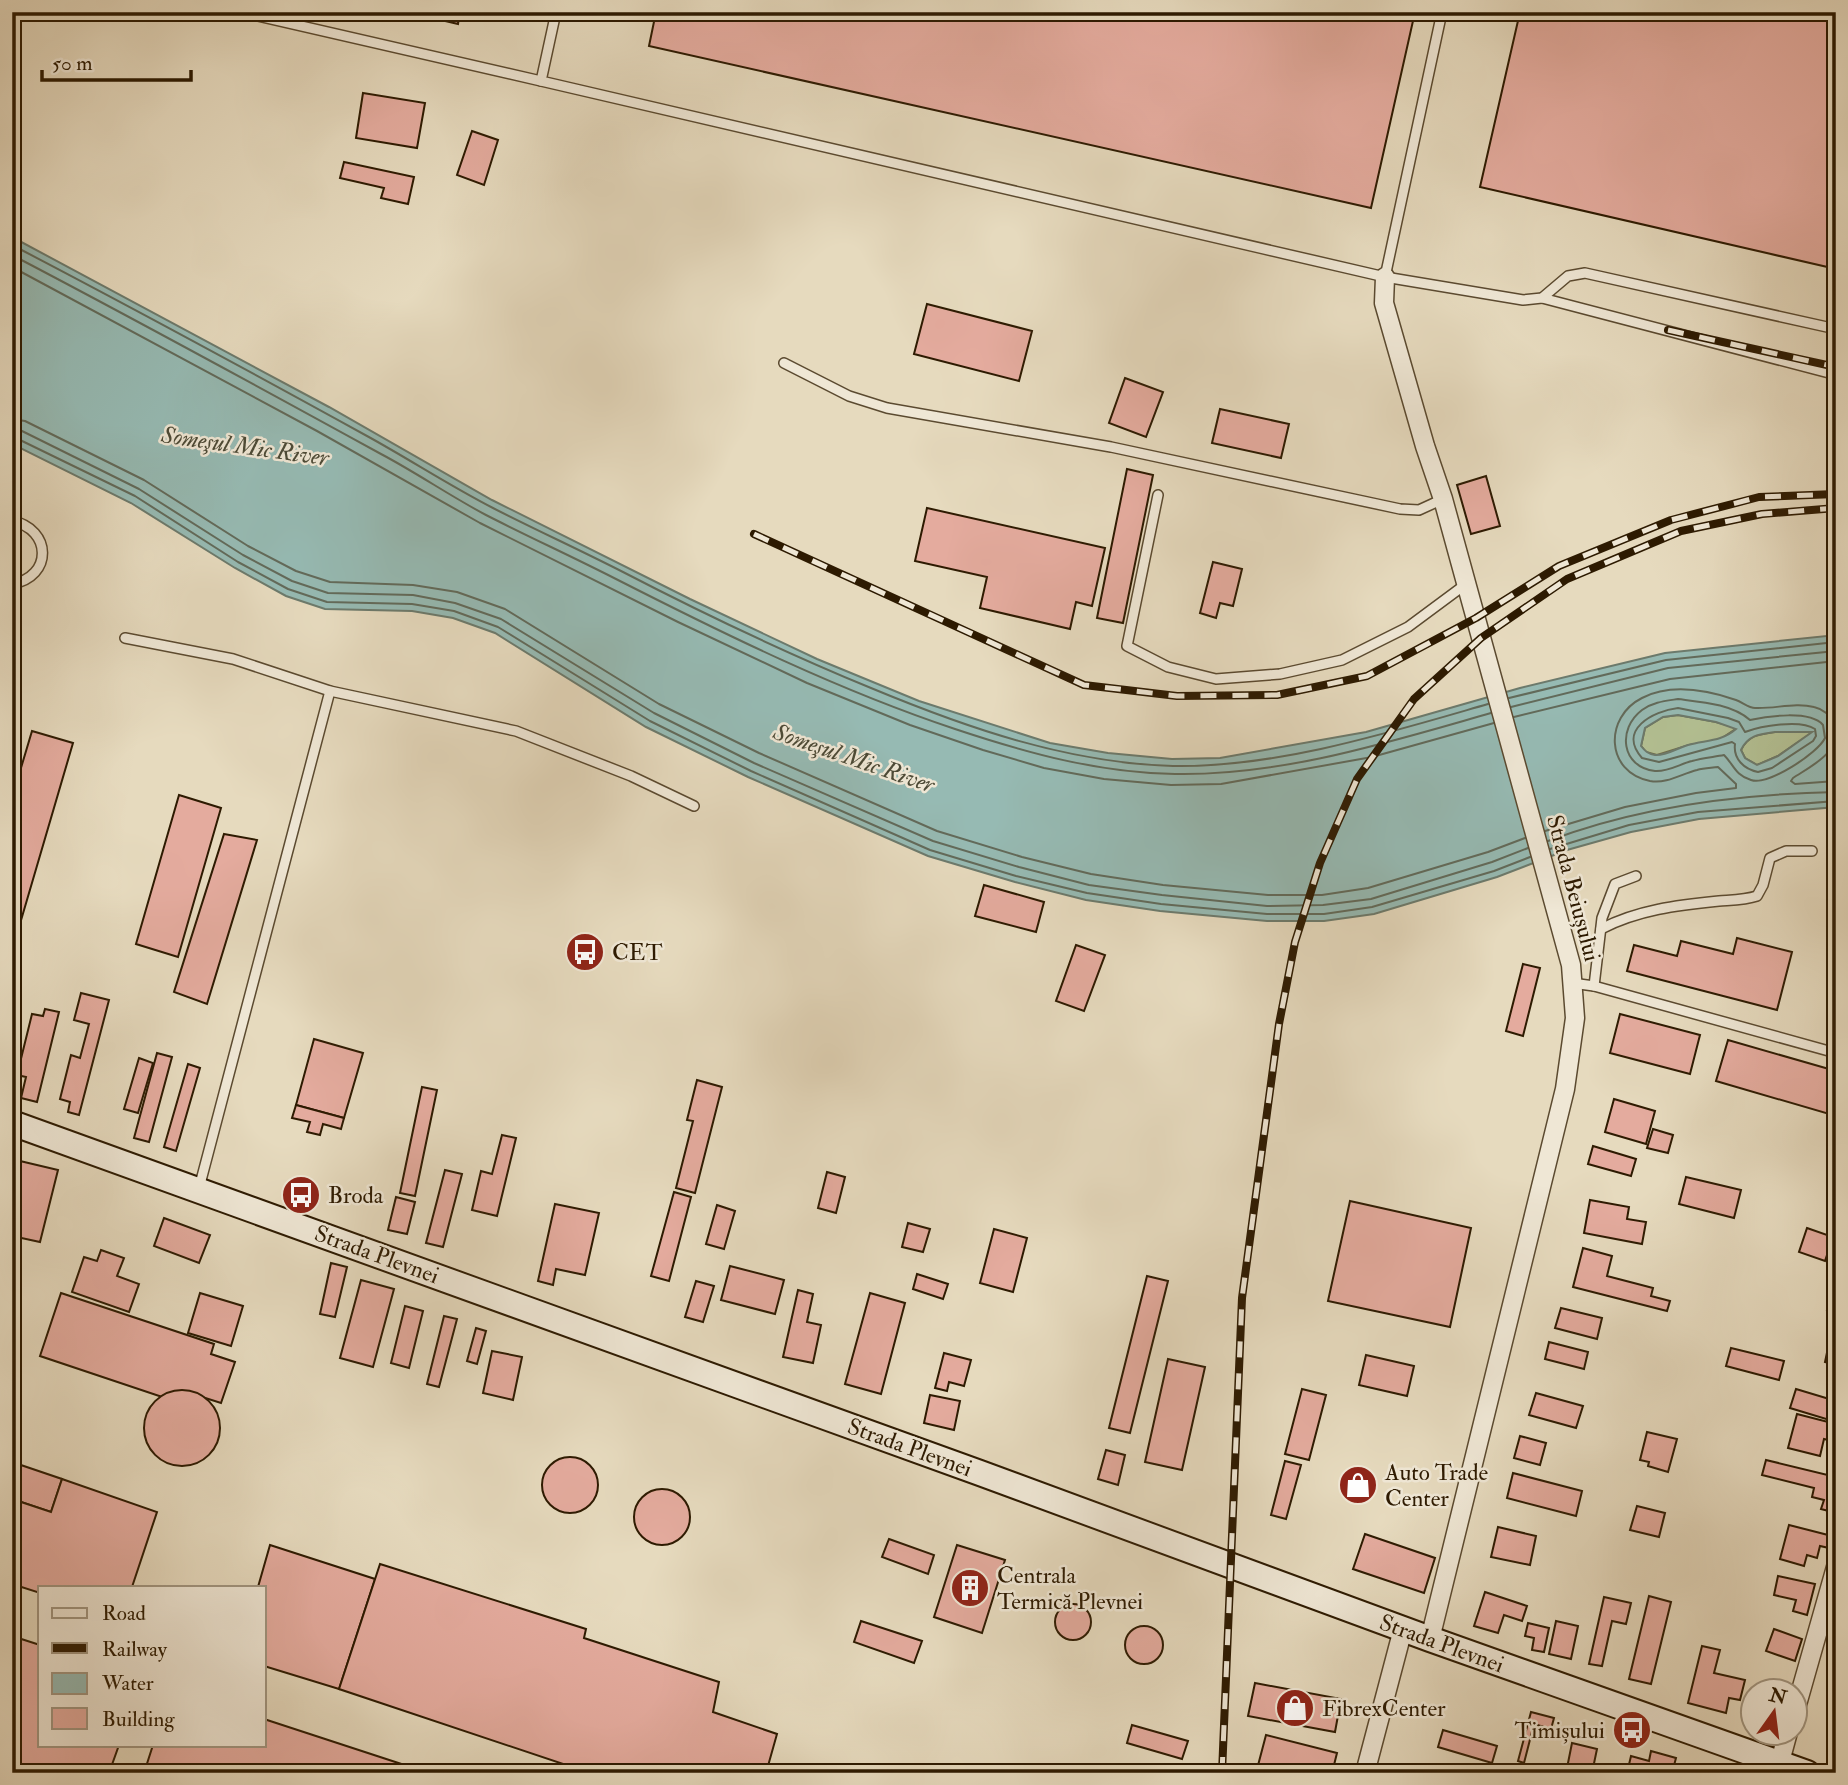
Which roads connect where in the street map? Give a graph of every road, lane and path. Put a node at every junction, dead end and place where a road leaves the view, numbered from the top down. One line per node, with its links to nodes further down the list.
1 (240, 12): 4 (lane)
2 (556, 12): 4 (lane)
3 (1442, 12): 5 (lane)
4 (541, 81): 5 (lane)
5 (1385, 277): 6 (lane); 11 (street, Strada Beiușului)
6 (1542, 298): 7 (lane); 9 (lane)
7 (1836, 329)
8 (784, 363): 11 (lane)
9 (1829, 373)
10 (1158, 495): 14 (lane)
11 (1443, 499): 14 (street, Strada Beiușului)
12 (12, 521): 13 (lane)
13 (12, 584)
14 (1466, 584): 21 (street, Strada Beiușului)
15 (125, 638): 16 (lane)
16 (331, 691): 17 (lane); 25 (lane)
17 (694, 806)
18 (1812, 851): 20 (lane)
19 (1636, 876): 20 (lane)
20 (1601, 929): 22 (lane)
21 (1572, 974): 22 (lane); 28 (street, Strada Beiușului)
22 (1594, 986): 23 (lane)
23 (1836, 1053)
24 (12, 1123): 25 (main road, Strada Plevnei)
25 (198, 1190): 27 (main road, Strada Plevnei)
26 (1836, 1567): 29 (street)
27 (1403, 1629): 28 (main road, Strada Plevnei); 32 (street)
28 (1430, 1639): 31 (main road, Strada Plevnei)
29 (1805, 1676)
30 (1784, 1746): 31 (street)
31 (1779, 1768): 33 (main road, Strada Plevnei)
32 (1365, 1773)
33 (1807, 1773)

